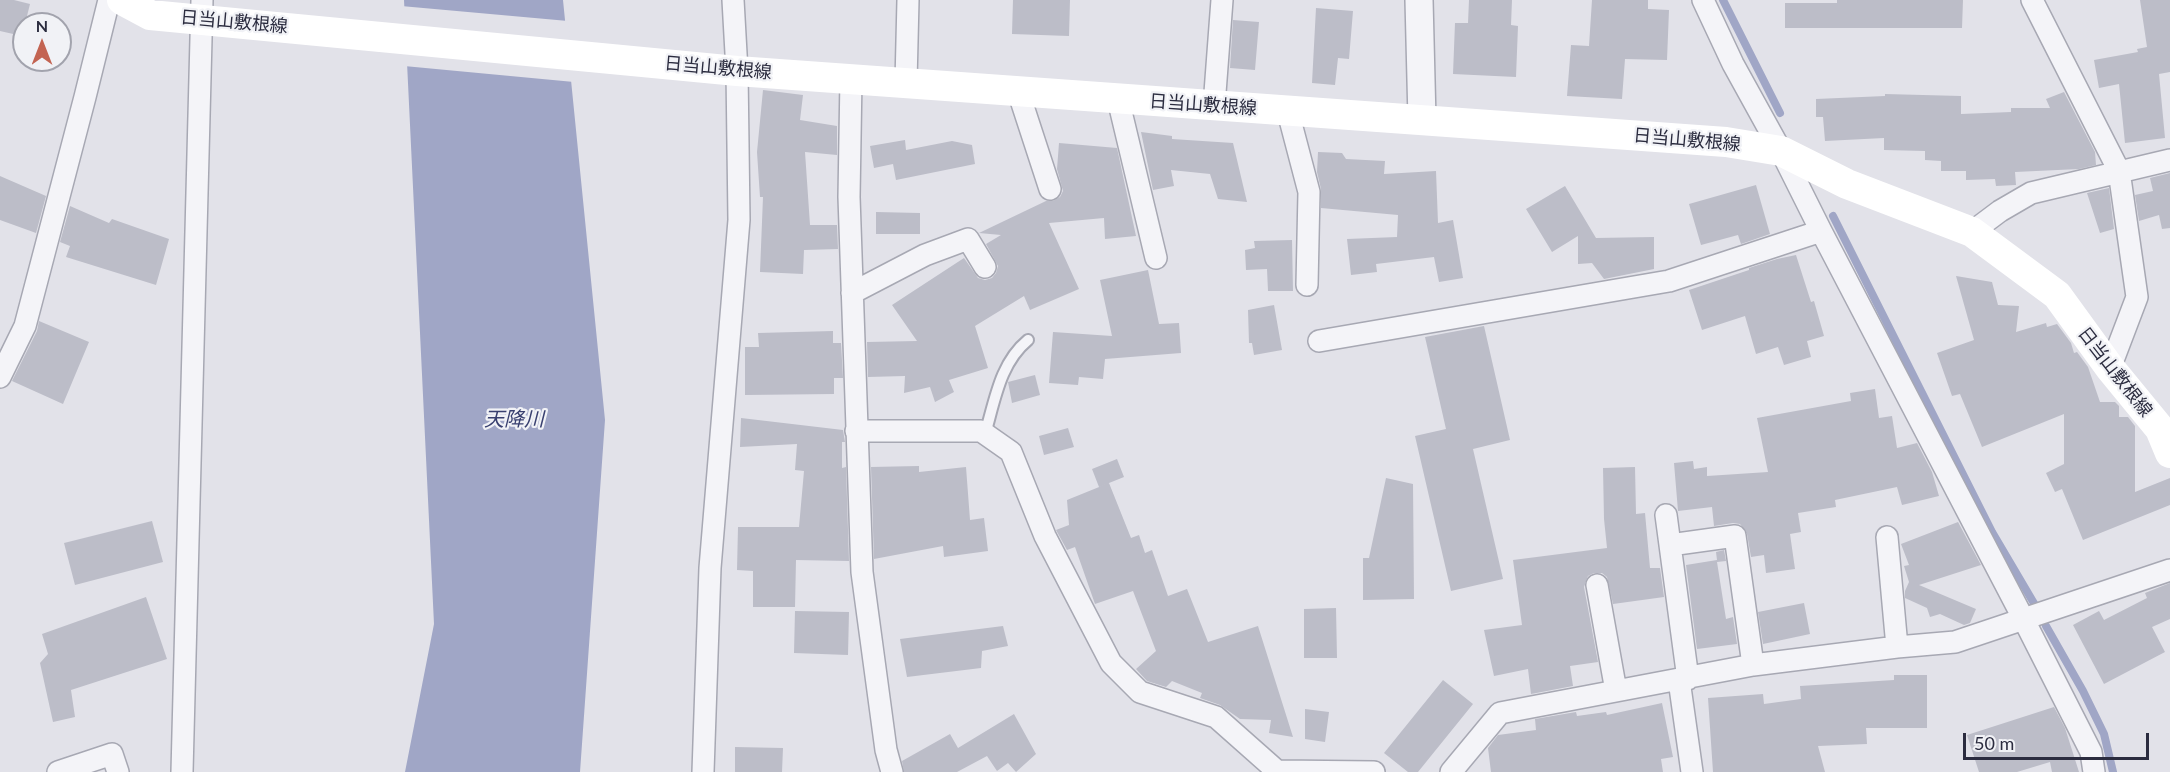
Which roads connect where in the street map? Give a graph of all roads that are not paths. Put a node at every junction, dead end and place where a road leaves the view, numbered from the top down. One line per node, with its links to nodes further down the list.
1 (109, 0): 31 (street)
2 (122, 0): 9 (main road, 日当山敷根線)
3 (733, 0): 10 (street)
4 (908, 0): 12 (street)
5 (1222, 0): 15 (street)
6 (1419, 0): 17 (street)
7 (1704, 0): 18 (street)
8 (2032, 0): 20 (street)
9 (201, 9): 10 (main road, 日当山敷根線); 47 (street)
10 (725, 70): 11 (main road, 日当山敷根線); 48 (street)
11 (851, 78): 12 (main road, 日当山敷根線); 27 (street)
12 (906, 82): 13 (main road, 日当山敷根線)
13 (1018, 91): 14 (main road, 日当山敷根線); 21 (street)
14 (1118, 99): 15 (main road, 日当山敷根線); 24 (street)
15 (1214, 106): 16 (main road, 日当山敷根線)
16 (1288, 112): 17 (main road, 日当山敷根線); 26 (street)
17 (1422, 120): 18 (main road, 日当山敷根線)
18 (1781, 151): 22 (street); 23 (main road, 日当山敷根線)
19 (2170, 160): 20 (street)
20 (2120, 171): 23 (street); 30 (street)
21 (1050, 189)
22 (1821, 231): 29 (street); 40 (street)
23 (1972, 232): 30 (main road, 日当山敷根線)
24 (1156, 258)
25 (985, 267): 27 (street)
26 (1307, 285)
27 (852, 293): 32 (street)
28 (1028, 340): 33 (lane)
29 (1319, 341)
30 (2110, 368): 34 (main road, 日当山敷根線)
31 (0, 377)
32 (856, 431): 33 (street); 49 (street)
33 (985, 434): 50 (street)
34 (2167, 436)
35 (1666, 515): 37 (street)
36 (1887, 537): 41 (street)
37 (1670, 545): 42 (street); 43 (street)
38 (2170, 570): 40 (street)
39 (1597, 585): 44 (street)
40 (2023, 618): 41 (street); 53 (street)
41 (1897, 647): 42 (street)
42 (1753, 665): 43 (street)
43 (1683, 679): 44 (street); 52 (street)
44 (1616, 691): 51 (street)
45 (58, 772): 46 (street)
46 (118, 772)
47 (182, 772)
48 (703, 772)
49 (891, 772)
50 (1374, 772)
51 (1450, 772)
52 (1692, 772)
53 (2094, 772)

